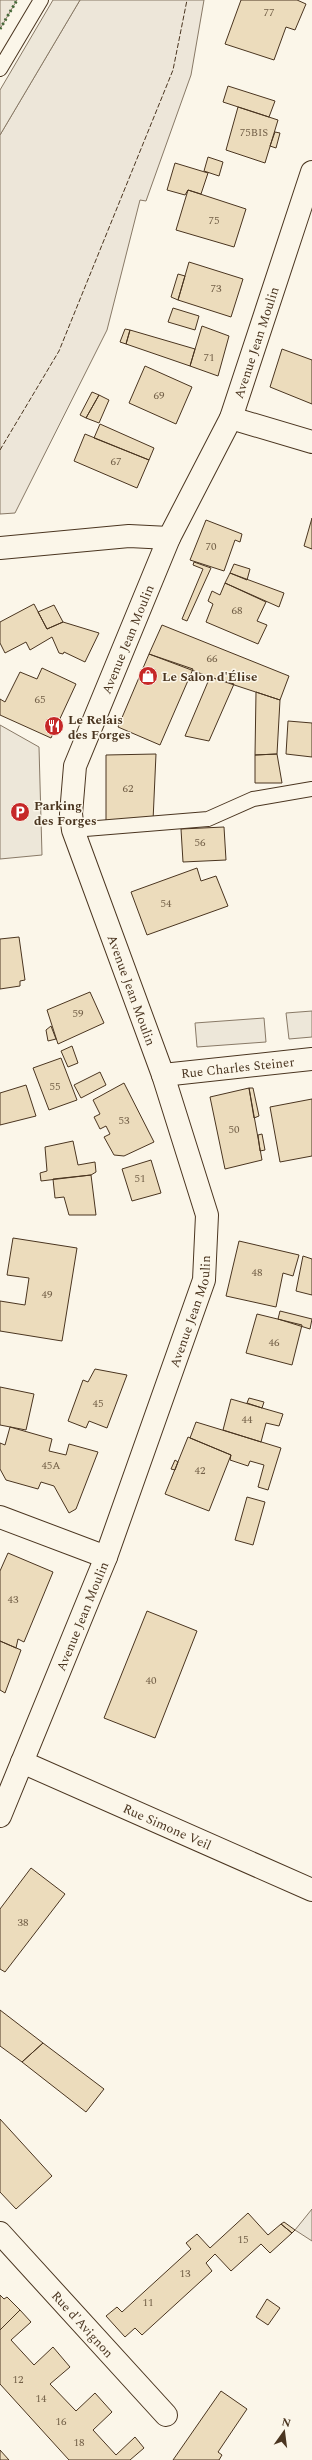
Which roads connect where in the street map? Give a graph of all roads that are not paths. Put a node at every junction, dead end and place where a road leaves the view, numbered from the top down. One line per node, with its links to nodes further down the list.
1 (42, 0): 2 (lane)
2 (0, 69)
3 (312, 172): 4 (main road, Avenue Jean Moulin)
4 (231, 418): 5 (main road); 6 (main road, Avenue Jean Moulin)
5 (312, 442)
6 (169, 538): 7 (main road); 9 (main road, Avenue Jean Moulin)
7 (0, 548)
8 (312, 789): 9 (lane)
9 (73, 830): 11 (main road, Avenue Jean Moulin)
10 (312, 1059): 11 (main road, Rue Charles Steiner)
11 (163, 1075): 13 (main road, Avenue Jean Moulin)
12 (0, 1517): 13 (main road)
13 (106, 1557): 14 (main road, Avenue Jean Moulin)
14 (22, 1762): 15 (main road, Avenue Jean Moulin); 16 (main road, Rue Simone Veil)
15 (0, 1816)
16 (312, 1890)
17 (0, 2233): 18 (main road, Rue d'Avignon)
18 (166, 2415)

